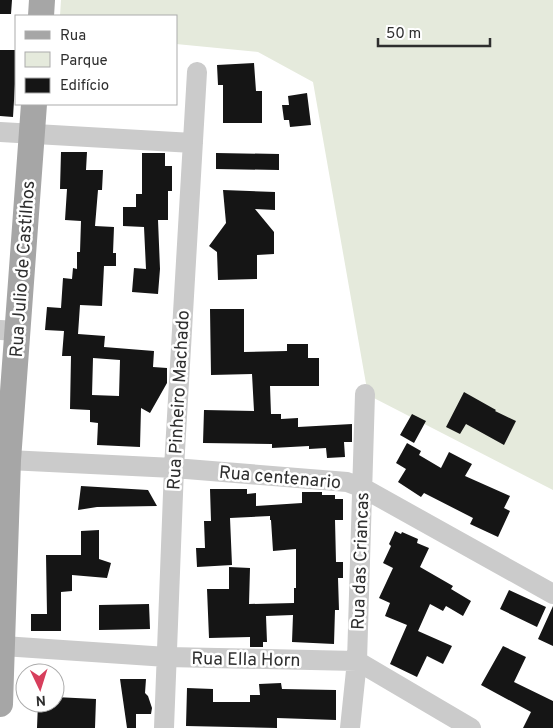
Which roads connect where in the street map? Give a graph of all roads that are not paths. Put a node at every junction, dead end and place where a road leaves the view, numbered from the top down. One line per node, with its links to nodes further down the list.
1 (42, 0): 2 (main road)
2 (41, 15)
3 (197, 72): 7 (street, Rua Pinheiro Machado)
4 (34, 105): 6 (main road, Rua Julio de Castilhos)
5 (0, 132): 6 (street)
6 (32, 133): 7 (street); 8 (main road, Rua Julio de Castilhos)
7 (193, 143): 10 (street, Rua Pinheiro Machado)
8 (9, 330): 11 (main road, Rua Julio de Castilhos)
9 (365, 394): 12 (street, Rua das Criancas)
10 (174, 468): 11 (street, Rua centenario); 12 (street, Rua centenario); 15 (street, Rua Pinheiro Machado)
11 (5, 469): 14 (main road, Rua Julio de Castilhos)
12 (363, 488): 13 (street, Rua centenario); 16 (street, Rua das Criancas)
13 (553, 594)
14 (1, 645): 15 (street, Rua Ella Horn); 17 (main road, Rua Julio de Castilhos)
15 (167, 657): 16 (street, Rua Ella Horn); 18 (street, Rua Pinheiro Machado)
16 (357, 661): 19 (street, Rua das Criancas); 20 (street, Rua Ella Horn)
17 (0, 704)
18 (164, 728)
19 (350, 728)
20 (471, 728)

